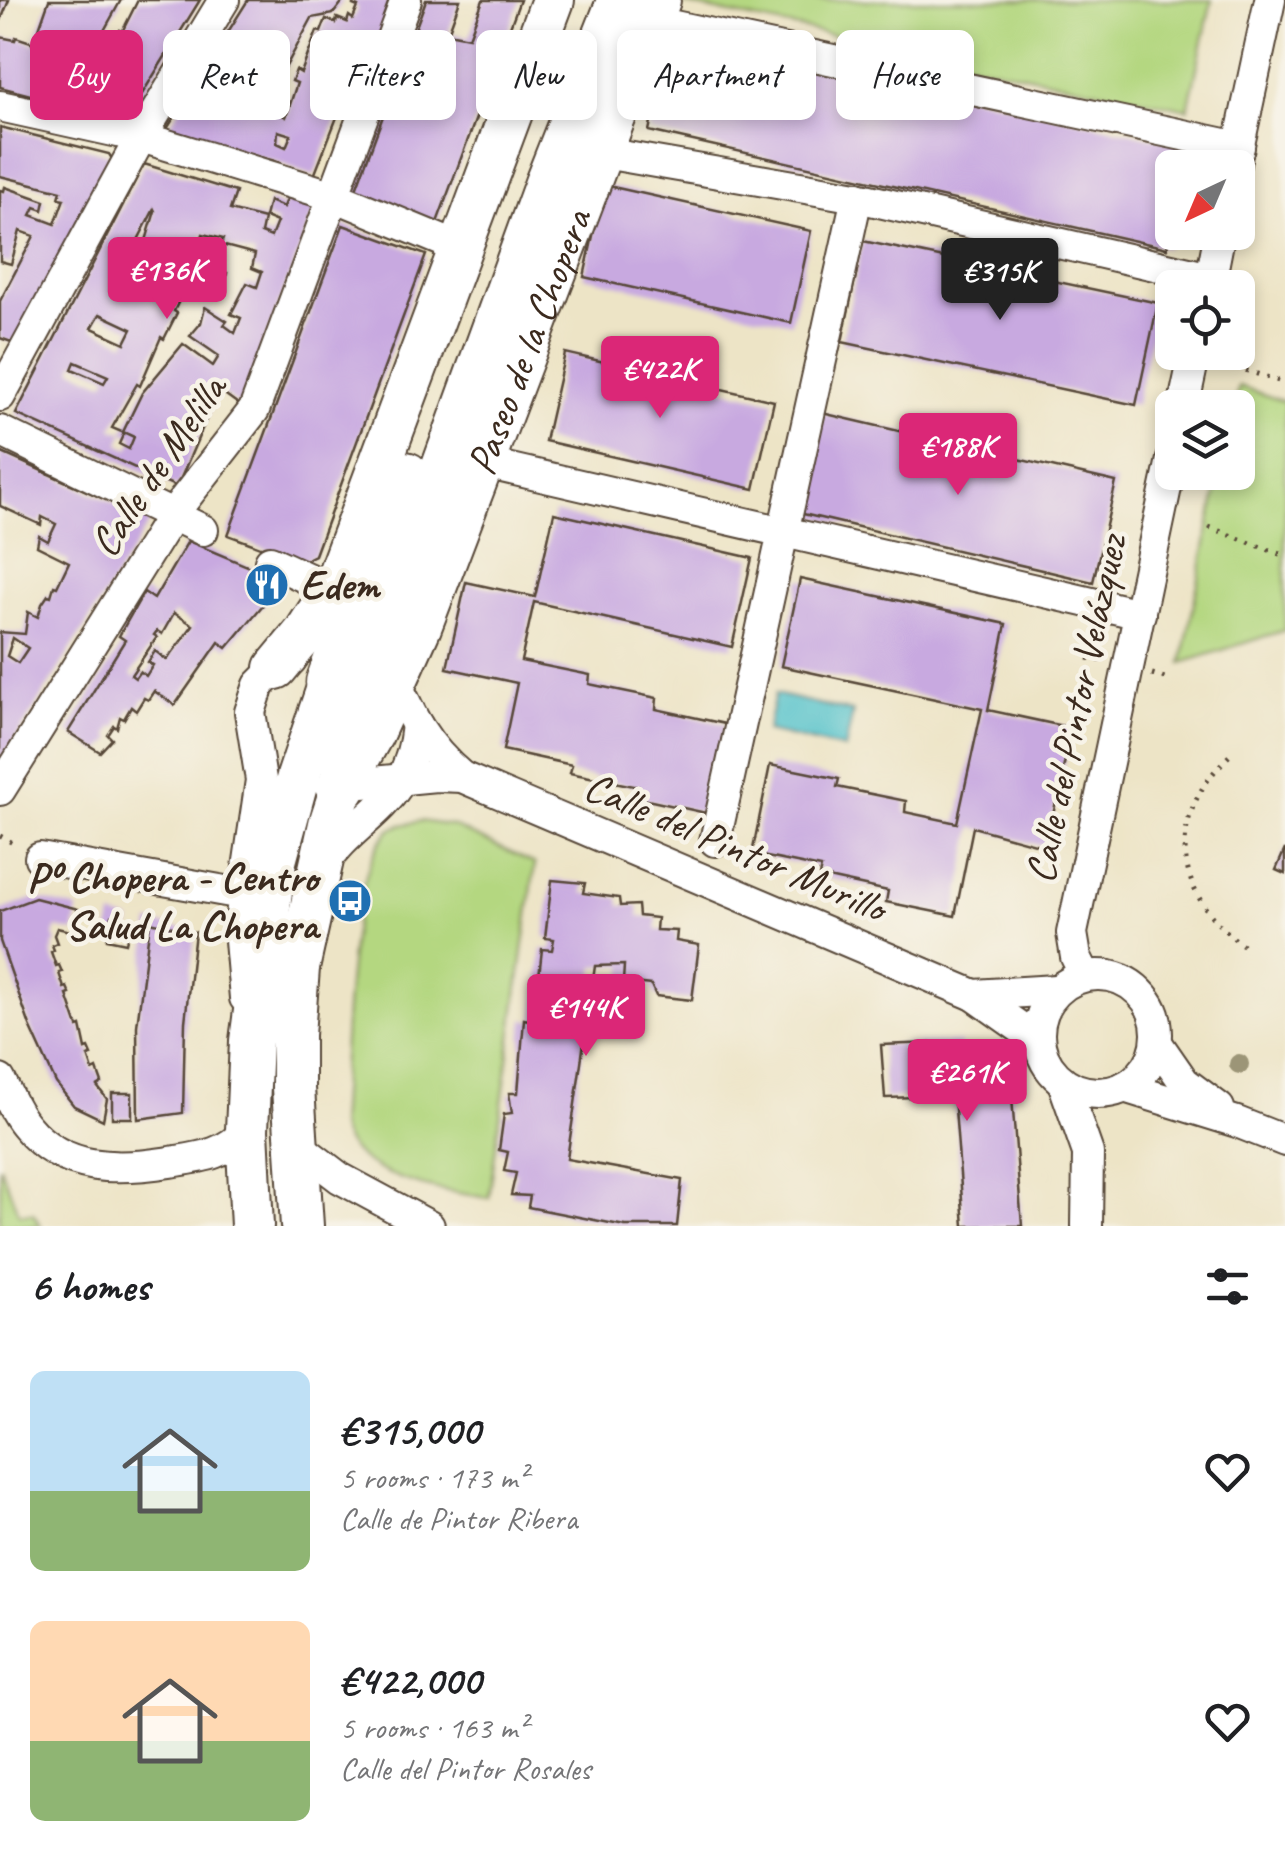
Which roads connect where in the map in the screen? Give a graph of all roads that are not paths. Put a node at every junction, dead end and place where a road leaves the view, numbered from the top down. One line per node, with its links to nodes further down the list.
1 (224, 0): 8 (street)
2 (406, 0): 12 (street, Calle de Melilla)
3 (553, 0): 14 (main road, Paseo de la Chopera)
4 (587, 0): 25 (highway)
5 (1270, 0): 10 (street)
6 (644, 7): 9 (street); 11 (main road, Paseo de la Chopera); 25 (highway)
7 (0, 106): 8 (street)
8 (141, 138): 12 (street); 16 (street)
9 (1208, 150)
10 (1238, 150)
11 (598, 152): 13 (street); 18 (main road, Paseo de la Chopera)
12 (334, 196): 14 (street); 20 (street, Calle de Melilla)
13 (857, 197): 15 (street); 22 (street)
14 (460, 248): 25 (main road, Paseo de la Chopera)
15 (1157, 270)
16 (0, 396)
17 (0, 430): 20 (street)
18 (480, 462): 22 (street); 25 (main road, Paseo de la Chopera)
19 (1166, 490): 24 (street, Calle del Pintor Velázquez)
20 (172, 515): 21 (street); 33 (street, Calle de Melilla)
21 (203, 530)
22 (781, 532): 24 (street); 34 (street)
23 (270, 560): 25 (street)
24 (1140, 614): 38 (street, Calle del Pintor Velázquez)
25 (378, 626): 26 (main road); 27 (main road, Paseo de la Chopera); 27 (street); 28 (street); 32 (main road, Paseo de la Chopera)
26 (276, 668): 29 (street, Paseo de la Chopera)
27 (330, 682): 32 (main road, Paseo de la Chopera)
28 (417, 725): 30 (street); 31 (street)
29 (254, 734): 32 (street); 37 (street, Paseo de la Chopera)
30 (462, 778): 31 (street); 40 (street, Calle del Pintor Murillo)
31 (402, 781): 32 (street); 36 (street)
32 (320, 782): 36 (main road, Paseo de la Chopera); 41 (main road, Paseo de la Chopera)
33 (0, 790)
34 (715, 841)
35 (40, 858): 37 (street)
36 (317, 872): 50 (main road, Paseo de la Chopera)
37 (242, 894): 41 (street, Paseo de la Chopera)
38 (1085, 975): 39 (street); 43 (street)
39 (1056, 990): 40 (street, Calle del Pintor Murillo); 42 (street)
40 (974, 995): 42 (street, Calle del Pintor Murillo)
41 (250, 1041): 48 (main road, Paseo de la Chopera)
42 (1038, 1041): 45 (street)
43 (1157, 1043): 46 (street); 47 (street)
44 (0, 1080): 48 (street)
45 (1064, 1082): 46 (street); 51 (street)
46 (1121, 1089): 47 (street); 51 (street)
47 (1237, 1122): 49 (street)
48 (247, 1130): 53 (main road, Paseo de la Chopera)
49 (1285, 1142)
50 (298, 1146): 52 (street); 54 (main road, Paseo de la Chopera)
51 (1088, 1153): 56 (street)
52 (426, 1225): 55 (street)
53 (252, 1226)
54 (302, 1226)
55 (380, 1226)
56 (1087, 1226)

